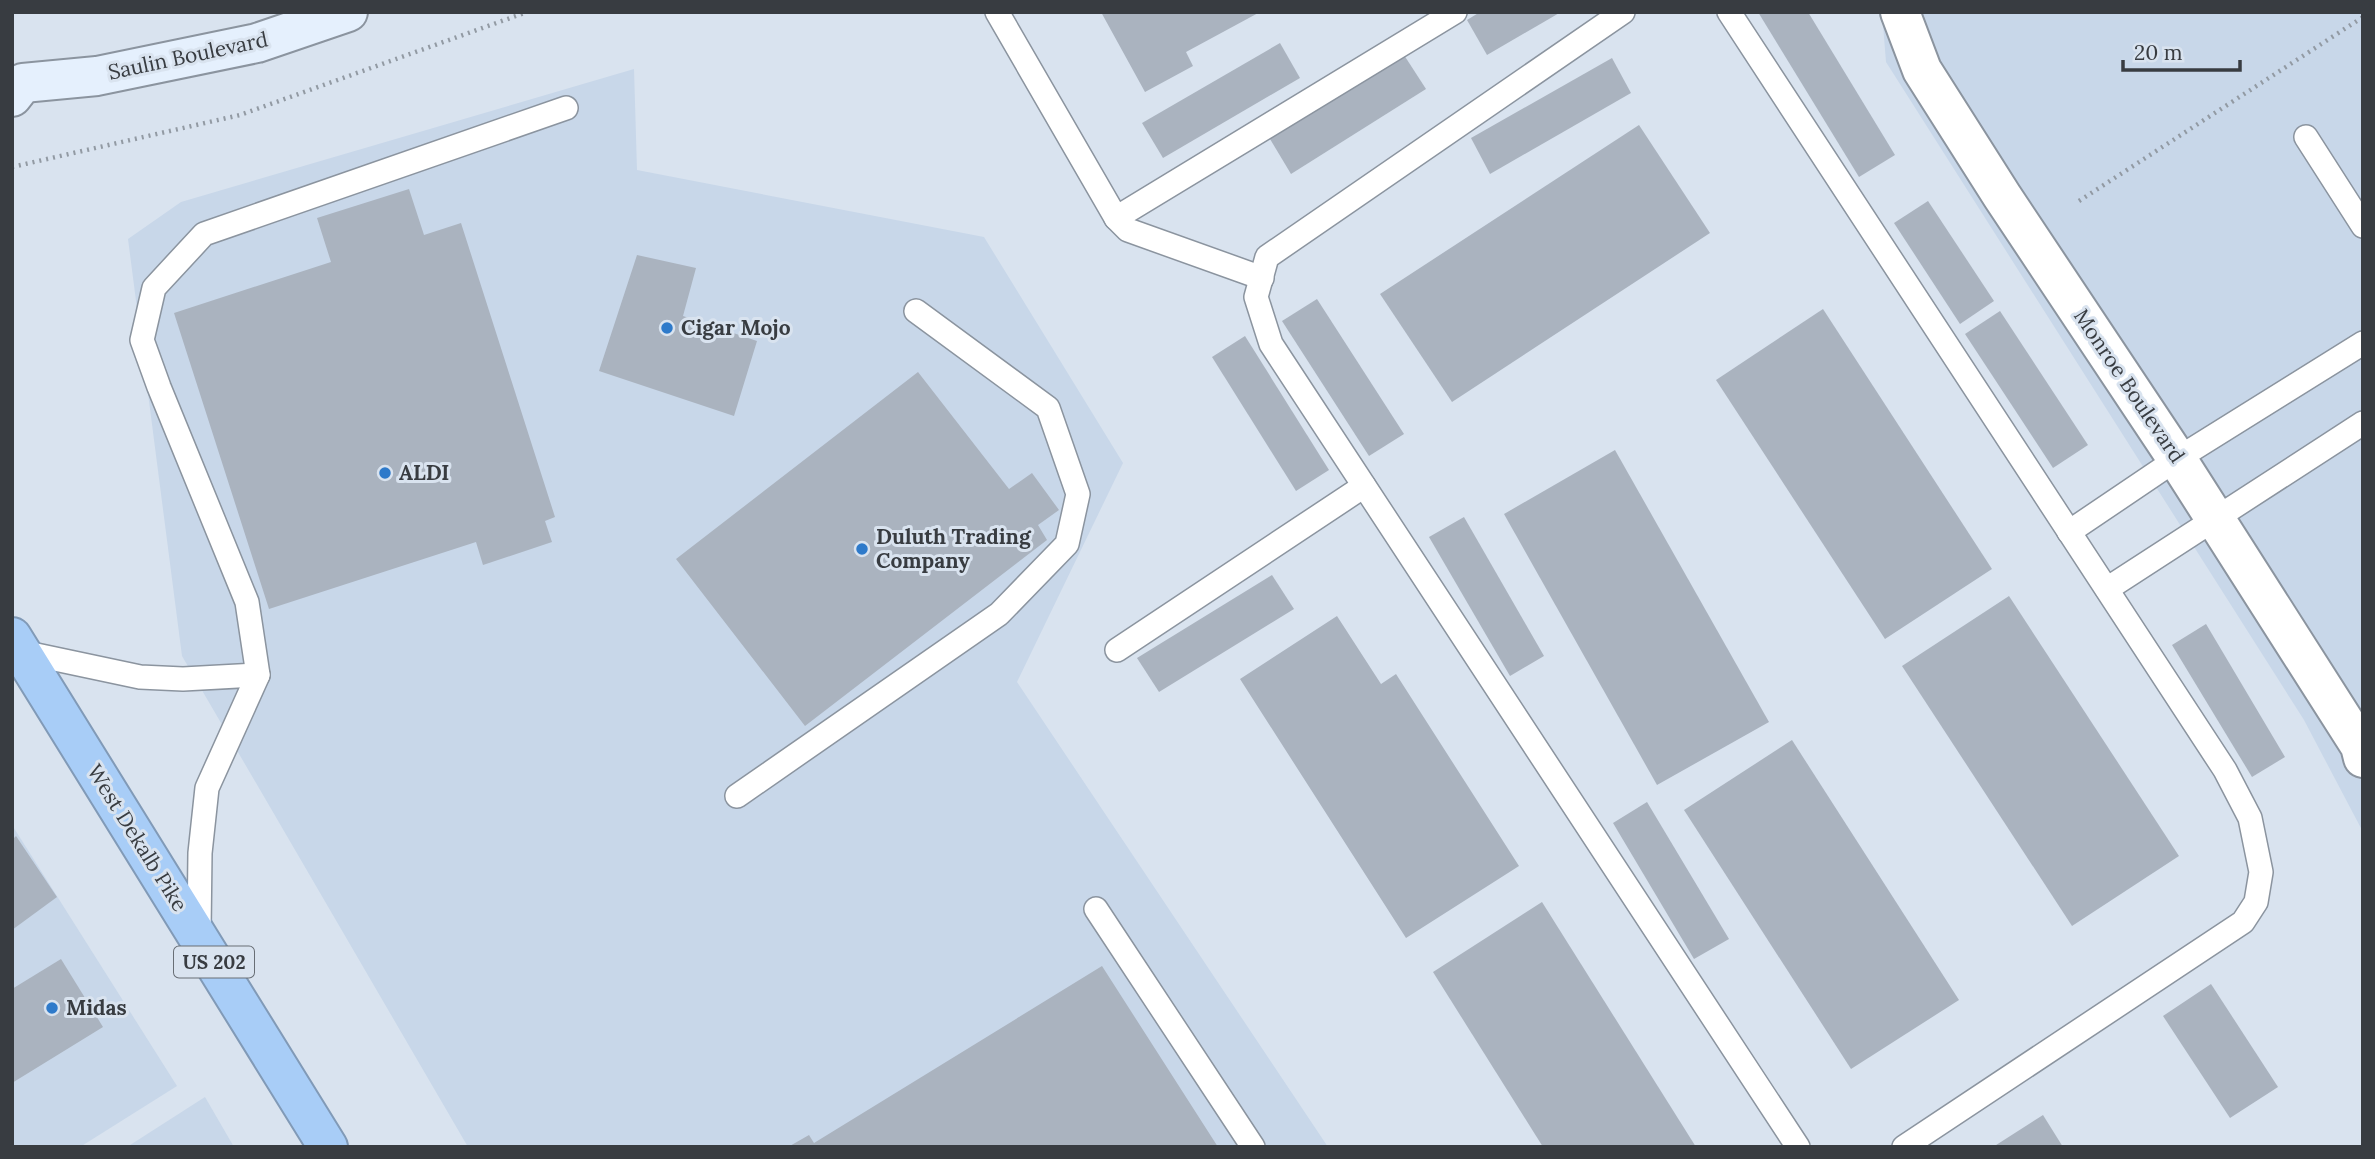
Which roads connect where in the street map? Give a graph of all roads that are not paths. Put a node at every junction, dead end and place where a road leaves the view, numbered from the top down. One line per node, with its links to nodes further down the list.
1 (348, 12): 7 (street, Saulin Boulevard)
2 (997, 12): 10 (lane)
3 (1455, 12): 10 (lane)
4 (1623, 12): 12 (lane)
5 (1729, 12): 19 (lane)
6 (1900, 12): 16 (street, Monroe Boulevard)
7 (16, 85)
8 (566, 108): 23 (lane)
9 (2306, 137): 11 (lane)
10 (1116, 218): 12 (lane)
11 (2363, 226)
12 (1262, 278): 17 (lane)
13 (916, 311): 25 (lane)
14 (2363, 343): 16 (lane)
15 (2363, 423): 18 (lane)
16 (2177, 459): 18 (street, Monroe Boulevard); 19 (lane)
17 (1364, 486): 22 (lane); 30 (lane)
18 (2216, 519): 20 (lane); 24 (street, Monroe Boulevard)
19 (2069, 532): 20 (lane)
20 (2107, 589): 31 (lane)
21 (17, 645): 23 (lane); 27 (highway, West Dekalb Pike / US 202)
22 (1117, 650)
23 (258, 675): 27 (lane)
24 (2363, 758)
25 (737, 796)
26 (1096, 909): 29 (lane)
27 (199, 938): 28 (highway, West Dekalb Pike / US 202)
28 (328, 1147)
29 (1253, 1147)
30 (1798, 1147)
31 (1904, 1147)

